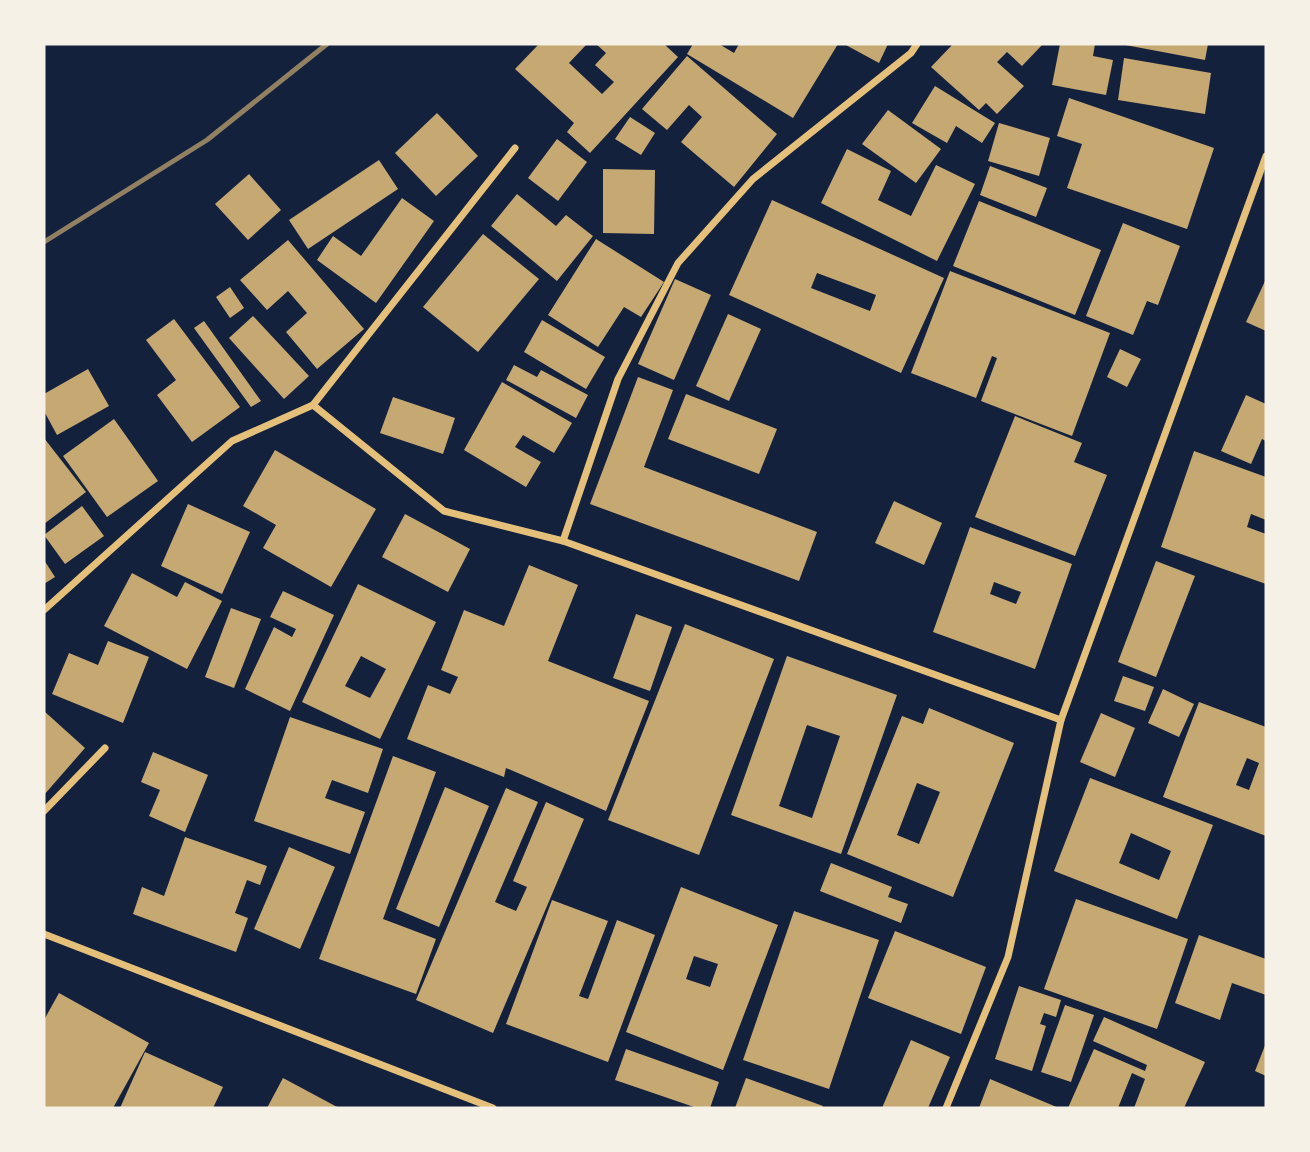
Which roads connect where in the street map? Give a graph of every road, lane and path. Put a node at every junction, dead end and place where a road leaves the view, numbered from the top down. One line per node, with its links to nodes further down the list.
1 (917, 44): 5 (street)
2 (515, 148): 4 (street)
3 (1266, 156): 7 (street)
4 (313, 405): 5 (street); 6 (street)
5 (562, 541): 7 (street)
6 (44, 610)
7 (1060, 720): 12 (street)
8 (105, 748): 9 (street)
9 (44, 811)
10 (44, 934): 11 (street)
11 (493, 1108)
12 (946, 1108)

